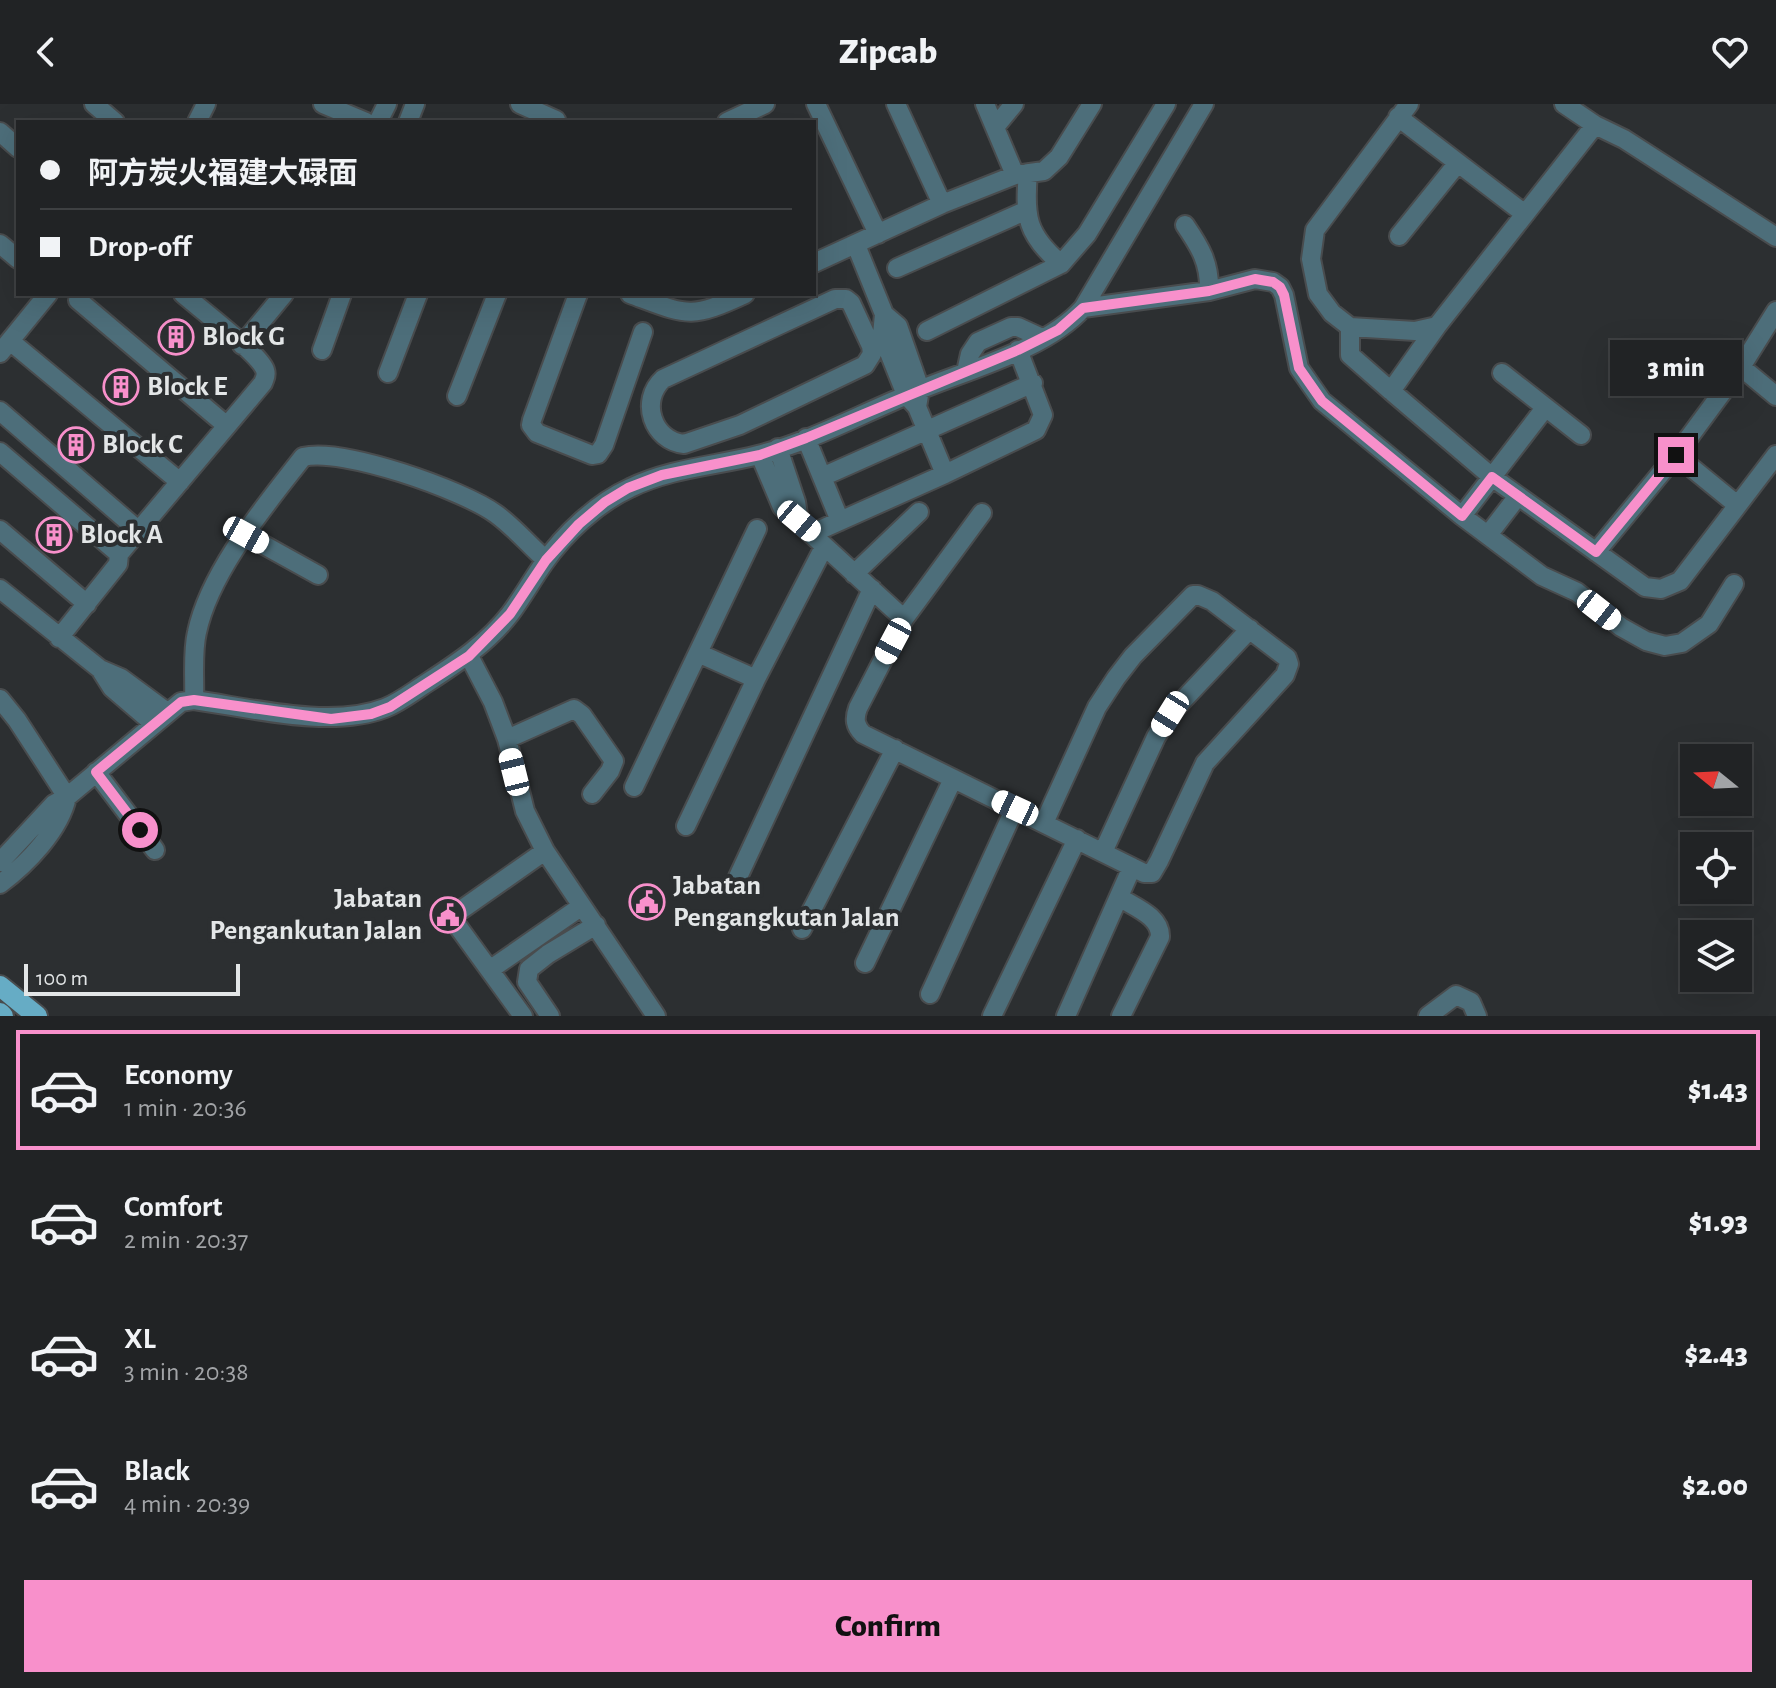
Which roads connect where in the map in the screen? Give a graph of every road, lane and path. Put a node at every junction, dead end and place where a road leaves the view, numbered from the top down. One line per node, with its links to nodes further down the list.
1 (94, 104): 14 (street)
2 (323, 104): 15 (street)
3 (520, 104): 16 (street)
4 (765, 104): 17 (street)
5 (816, 104): 28 (street)
6 (896, 104): 24 (street)
7 (985, 104): 19 (street)
8 (1014, 104): 19 (street)
9 (1092, 104): 23 (street)
10 (1166, 104): 35 (street)
11 (1204, 104): 48 (street)
12 (1564, 104): 18 (street)
13 (1403, 110): 22 (street); 51 (street)
14 (113, 120)
15 (361, 120)
16 (556, 120)
17 (736, 120)
18 (1595, 125): 26 (street); 30 (street)
19 (995, 127): 23 (street)
20 (0, 132): 21 (street)
21 (16, 146)
22 (1457, 164): 26 (street); 29 (street)
23 (1021, 174): 24 (street); 25 (street)
24 (942, 204): 28 (street)
25 (1025, 211): 35 (street); 36 (street)
26 (1525, 214): 50 (street)
27 (1185, 225): 37 (street)
28 (878, 234): 32 (street)
29 (1399, 236)
30 (1776, 237)
31 (0, 244): 33 (street)
32 (856, 245): 34 (street); 67 (street)
33 (16, 257)
34 (816, 262)
35 (1061, 264): 52 (street)
36 (897, 268)
37 (1209, 291): 48 (street); 88 (street)
38 (46, 296): 56 (street)
39 (185, 296): 55 (street)
40 (282, 296): 55 (street)
41 (341, 296): 57 (street)
42 (417, 296): 61 (street)
43 (496, 296): 65 (street)
44 (577, 296): 53 (street)
45 (635, 296): 46 (street)
46 (738, 296)
47 (78, 300): 71 (street)
48 (1083, 308): 54 (street)
49 (1776, 311): 59 (street)
50 (1437, 326): 51 (street); 64 (street)
51 (1350, 327): 64 (street)
52 (927, 331)
53 (643, 332)
54 (1042, 338): 58 (street); 60 (street)
55 (242, 345): 71 (street)
56 (5, 347): 83 (street)
57 (322, 350)
58 (1018, 350): 60 (street); 63 (street)
59 (1741, 367): 66 (street); 77 (street)
60 (966, 372): 67 (street)
61 (388, 373)
62 (1502, 373): 68 (street)
63 (1033, 383): 72 (street); 80 (street)
64 (1391, 391): 82 (street)
65 (457, 396)
66 (1776, 396)
67 (915, 397): 72 (street); 74 (street)
68 (1545, 408): 73 (street); 82 (street)
69 (0, 411): 92 (street)
70 (740, 425): 70 (street); 79 (street)
71 (227, 426): 83 (street)
72 (927, 431): 80 (street); 81 (street)
73 (1581, 435)
74 (806, 438): 75 (street); 81 (street)
75 (778, 448): 79 (street); 93 (street)
76 (0, 452): 97 (street)
77 (1676, 455): 85 (street); 96 (street)
78 (1776, 455): 85 (street)
79 (753, 456): 93 (street); 98 (street)
80 (945, 474): 89 (street)
81 (822, 477): 89 (street)
82 (1492, 477): 84 (street); 88 (street)
83 (180, 482): 92 (street)
84 (1518, 496): 95 (street); 96 (street)
85 (1736, 504): 96 (street)
86 (919, 512): 99 (street)
87 (982, 513): 105 (street)
88 (1462, 516): 95 (street)
89 (840, 521): 93 (street)
90 (757, 529): 108 (street)
91 (0, 530): 104 (street)
92 (139, 531): 97 (street)
93 (812, 533): 99 (street); 110 (street)
94 (246, 535): 98 (street); 100 (street); 112 (street)
95 (1488, 535): 101 (street)
96 (1596, 552)
97 (119, 554): 104 (street)
98 (546, 560): 109 (street)
99 (854, 574): 103 (street)
100 (318, 575)
101 (1734, 584)
102 (0, 589): 107 (street)
103 (872, 589): 105 (street); 130 (street)
104 (87, 604): 107 (street)
105 (904, 619): 115 (street)
106 (1250, 629): 122 (street); 127 (street); 129 (street)
107 (59, 638): 113 (street)
108 (698, 653): 110 (street); 118 (street)
109 (469, 656): 112 (street); 114 (street)
110 (756, 679): 123 (street)
111 (0, 699): 120 (street)
112 (194, 700): 113 (street)
113 (160, 718): 116 (street)
114 (507, 739): 119 (street); 126 (street)
115 (895, 749): 117 (street); 135 (street)
116 (96, 772): 120 (street); 125 (street)
117 (953, 779): 121 (street); 136 (street)
118 (634, 787)
119 (592, 794)
120 (67, 797): 128 (street); 131 (street)
121 (1015, 808): 122 (street); 139 (street)
122 (1044, 823): 124 (street)
123 (686, 826)
124 (1077, 839): 127 (street); 144 (street)
125 (155, 850)
126 (545, 851): 133 (street); 137 (street)
127 (1103, 852): 129 (street)
128 (3, 855)
129 (1132, 867): 132 (street)
130 (738, 877)
131 (0, 884)
132 (1119, 897): 145 (street); 146 (street)
133 (582, 906): 134 (street); 137 (street)
134 (596, 925): 142 (street); 143 (street)
135 (802, 929)
136 (865, 963)
137 (491, 969): 141 (street)
138 (0, 986): 140 (main road)
139 (930, 994)
140 (37, 1016)
141 (523, 1016)
142 (550, 1016)
143 (656, 1016)
144 (992, 1016)
145 (1066, 1016)
146 (1121, 1016)
147 (1428, 1016): 148 (street)
148 (1477, 1016)

